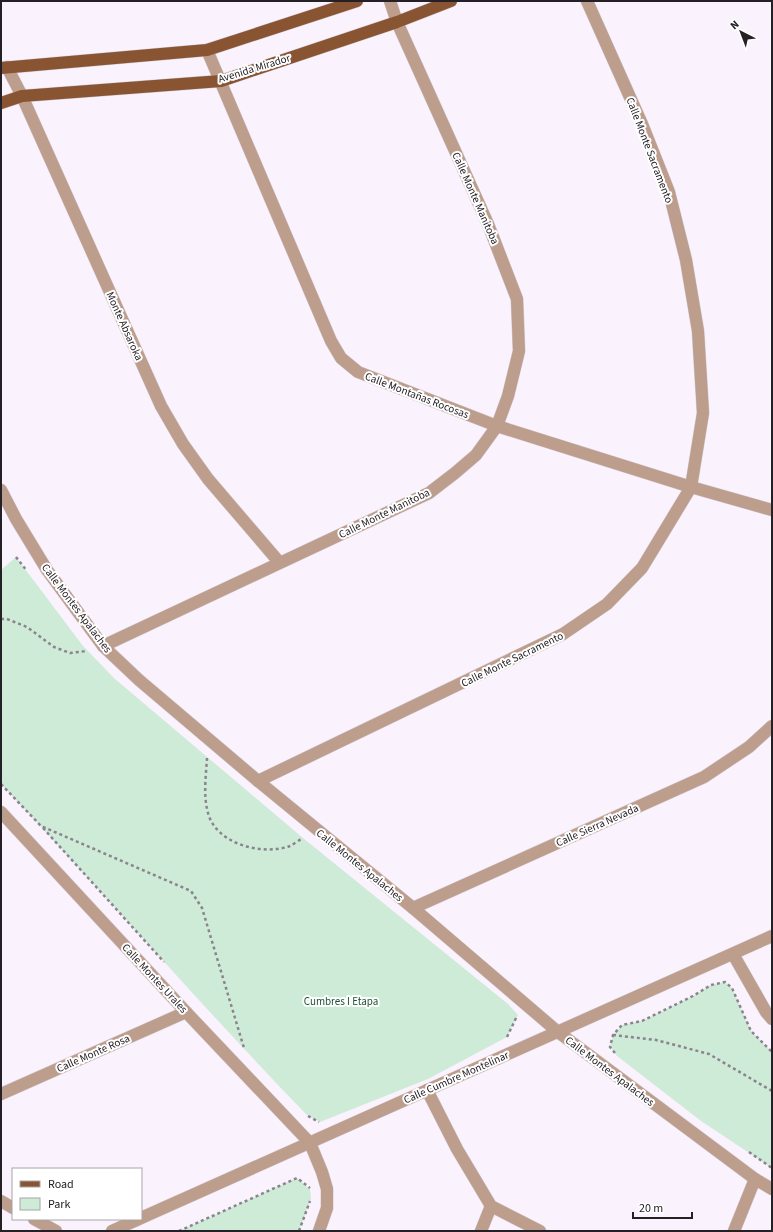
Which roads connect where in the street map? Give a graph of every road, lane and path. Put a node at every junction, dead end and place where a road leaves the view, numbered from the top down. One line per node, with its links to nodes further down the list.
1 (357, 1): 6 (main road)
2 (390, 1): 5 (street, Calle Monte Manitoba)
3 (451, 1): 5 (main road, Avenida Mirador)
4 (586, 1): 12 (street, Calle Monte Sacramento)
5 (397, 22): 8 (main road, Avenida Mirador); 11 (street, Calle Monte Manitoba)
6 (207, 50): 7 (main road); 8 (street, Calle Montañas Rocosas)
7 (4, 68): 9 (street, Monte Absaroka)
8 (221, 80): 9 (main road, Avenida Mirador); 11 (street, Calle Montañas Rocosas)
9 (22, 96): 10 (main road, Avenida Mirador); 16 (street, Monte Absaroka)
10 (1, 102)
11 (496, 426): 12 (street, Calle Montañas Rocosas); 16 (street, Calle Monte Manitoba)
12 (691, 487): 14 (street, Calle Montañas Rocosas); 23 (street, Calle Monte Sacramento)
13 (1, 490): 20 (street, Calle Montes Apalaches)
14 (772, 510)
15 (16, 557): 17 (path)
16 (279, 562): 20 (street, Calle Monte Manitoba)
17 (31, 576)
18 (1, 619): 19 (path)
19 (83, 646)
20 (103, 646): 23 (street, Calle Montes Apalaches)
21 (772, 726): 28 (street, Calle Sierra Nevada)
22 (213, 762): 27 (path)
23 (258, 781): 28 (street, Calle Montes Apalaches)
24 (1, 784): 26 (path)
25 (1, 812): 32 (street, Calle Montes Urales)
26 (41, 826): 31 (path); 38 (path)
27 (309, 842)
28 (413, 908): 35 (street, Calle Montes Apalaches)
29 (772, 936): 30 (street, Calle Cumbre Montelinar)
30 (733, 954): 34 (street); 35 (street, Calle Cumbre Montelinar)
31 (164, 962)
32 (186, 1012): 43 (street, Calle Monte Rosa); 46 (street, Calle Montes Urales)
33 (518, 1015): 37 (path)
34 (772, 1019)
35 (558, 1032): 41 (street, Calle Cumbre Montelinar); 47 (street, Calle Montes Apalaches)
36 (613, 1035): 39 (path); 40 (path); 42 (path)
37 (501, 1040)
38 (239, 1045)
39 (610, 1048)
40 (772, 1052)
41 (427, 1090): 46 (street, Calle Cumbre Montelinar); 52 (street)
42 (772, 1091)
43 (1, 1094)
44 (307, 1116): 45 (path)
45 (320, 1122)
46 (310, 1142): 54 (street, Calle Cumbre Montelinar); 61 (street)
47 (755, 1179): 48 (street, Calle Montes Apalaches); 64 (street)
48 (772, 1189)
49 (310, 1194): 59 (path)
50 (311, 1199): 60 (path)
51 (1, 1201): 53 (street)
52 (491, 1206): 62 (street); 63 (street)
53 (12, 1207)
54 (142, 1217)
55 (36, 1220): 57 (street)
56 (136, 1220): 58 (street, Calle Cumbre Montelinar)
57 (56, 1231)
58 (112, 1231)
59 (179, 1231)
60 (299, 1231)
61 (319, 1231)
62 (481, 1231)
63 (540, 1231)
64 (734, 1231)

